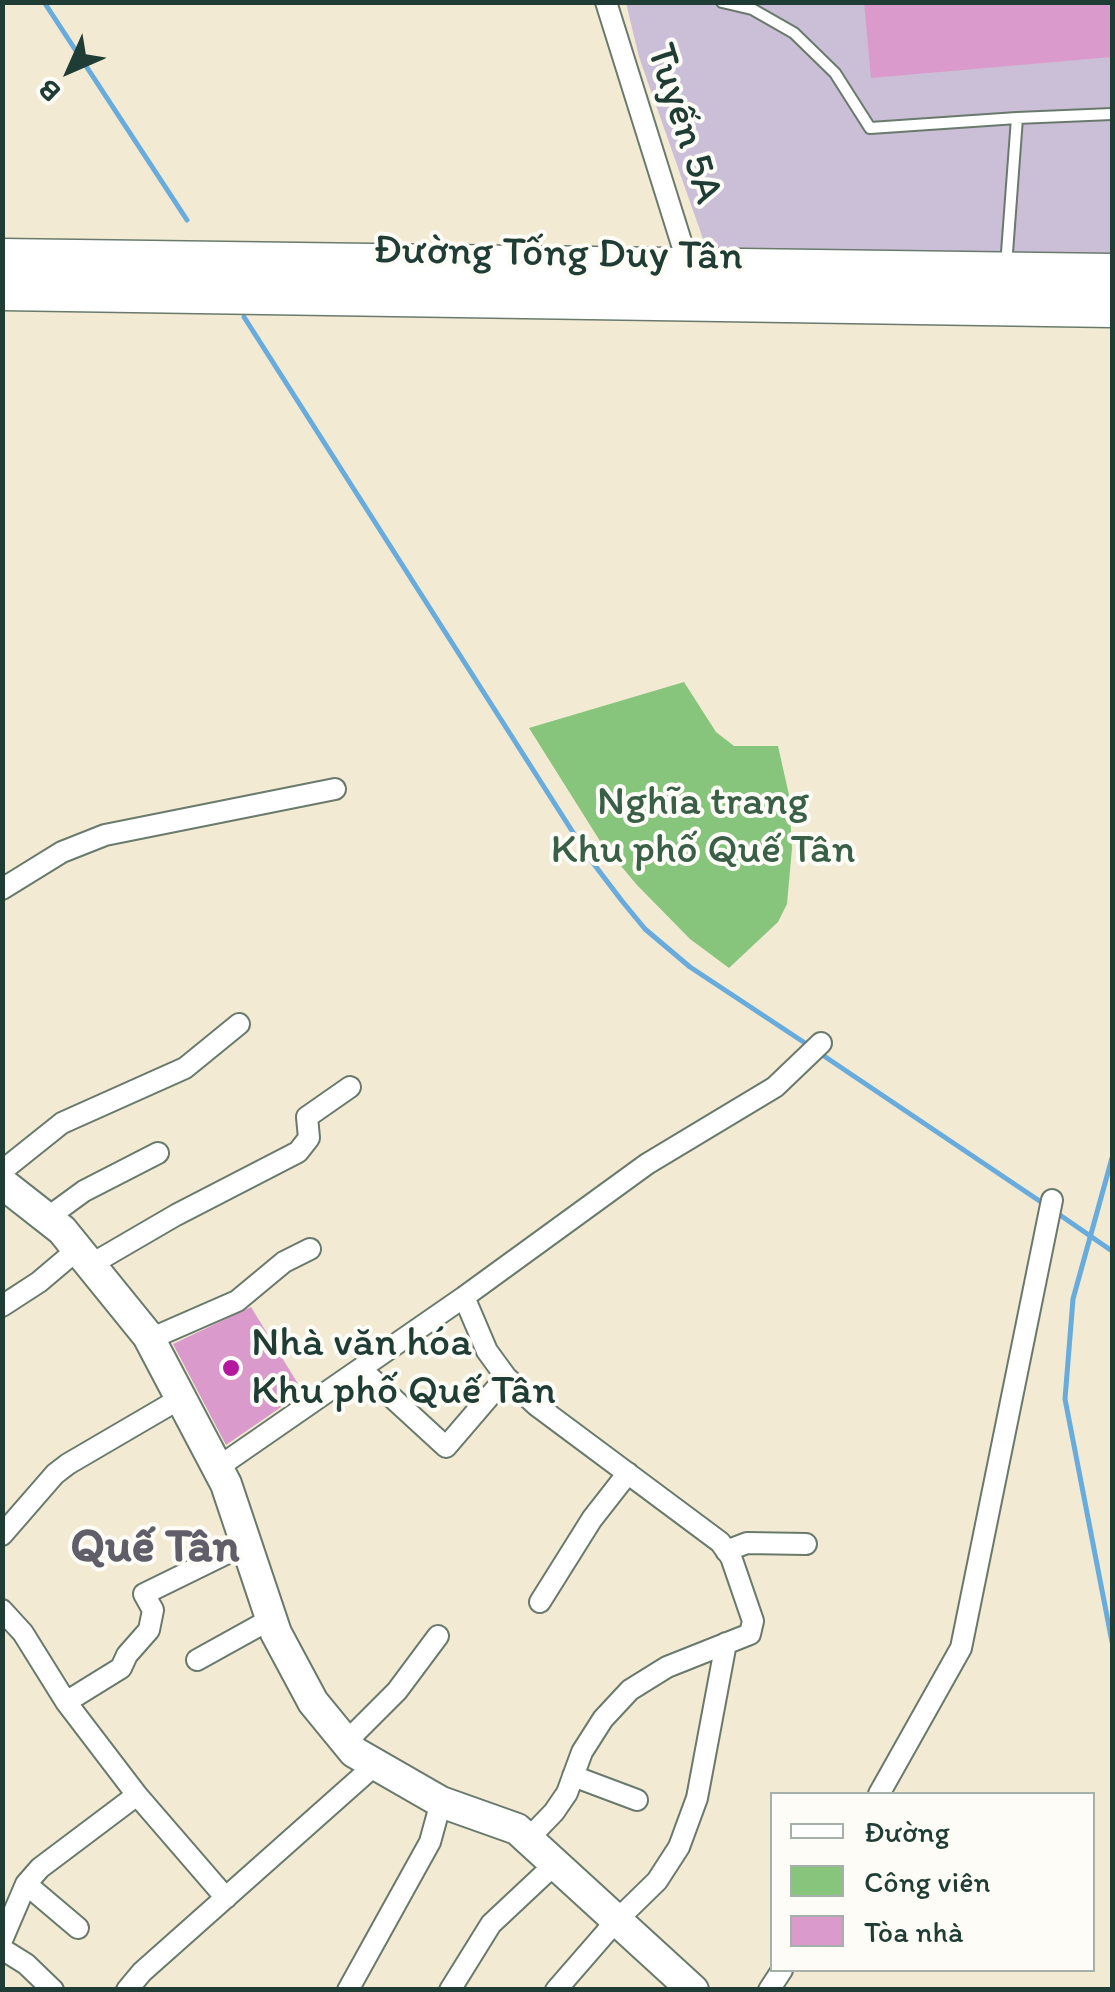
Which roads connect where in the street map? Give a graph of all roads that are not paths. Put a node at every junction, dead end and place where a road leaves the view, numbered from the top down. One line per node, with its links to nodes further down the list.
1 (606, 2): 6 (street, Tuyến 5A)
2 (722, 2): 4 (lane)
3 (1112, 114): 4 (lane)
4 (1017, 118): 7 (lane)
5 (2, 258): 9 (highway, Đường Tống Duy Tân)
6 (690, 267): 7 (highway, Đường Tống Duy Tân); 10 (highway, Đường Tống Duy Tân)
7 (1006, 272): 8 (highway, Đường Tống Duy Tân)
8 (1112, 273)
9 (87, 276): 10 (highway, Đường Tống Duy Tân); 11 (highway, Đường Tống Duy Tân)
10 (587, 283): 12 (highway, Đường Tống Duy Tân)
11 (2, 291)
12 (1112, 308)
13 (335, 788): 14 (street)
14 (2, 888)
15 (239, 1024): 19 (street)
16 (815, 1049): 25 (street)
17 (350, 1088): 24 (street)
18 (158, 1154): 22 (street)
19 (2, 1171)
20 (2, 1183): 22 (main road)
21 (1050, 1208): 47 (street)
22 (47, 1218): 24 (main road)
23 (310, 1249): 27 (street)
24 (84, 1257): 26 (street); 27 (main road)
25 (464, 1297): 28 (street); 29 (street)
26 (2, 1306)
27 (150, 1338): 30 (main road)
28 (360, 1368): 29 (street); 31 (street)
29 (506, 1377): 32 (street)
30 (181, 1398): 31 (main road); 33 (street)
31 (217, 1468): 34 (main road)
32 (628, 1473): 36 (street); 37 (street)
33 (2, 1535)
34 (246, 1544): 39 (main road); 43 (street)
35 (806, 1544): 36 (street)
36 (726, 1551): 41 (street)
37 (540, 1602)
38 (2, 1610): 43 (street)
39 (271, 1619): 42 (street); 44 (main road)
40 (438, 1636): 44 (street)
41 (726, 1642): 46 (street); 55 (street)
42 (197, 1660)
43 (66, 1702): 48 (street)
44 (346, 1742): 45 (main road)
45 (375, 1764): 50 (main road); 54 (street)
46 (573, 1776): 49 (street); 51 (street)
47 (880, 1792)
48 (137, 1795): 53 (street); 54 (street)
49 (637, 1800)
50 (441, 1802): 51 (main road); 62 (street)
51 (528, 1839): 52 (main road)
52 (554, 1864): 55 (main road); 63 (street)
53 (26, 1884): 56 (street); 57 (street)
54 (226, 1898): 61 (street)
55 (616, 1921): 59 (main road); 64 (street)
56 (78, 1928)
57 (2, 1940)
58 (2, 1948): 60 (street)
59 (693, 1989)
60 (53, 1990)
61 (127, 1990)
62 (348, 1990)
63 (450, 1990)
64 (556, 1990)

